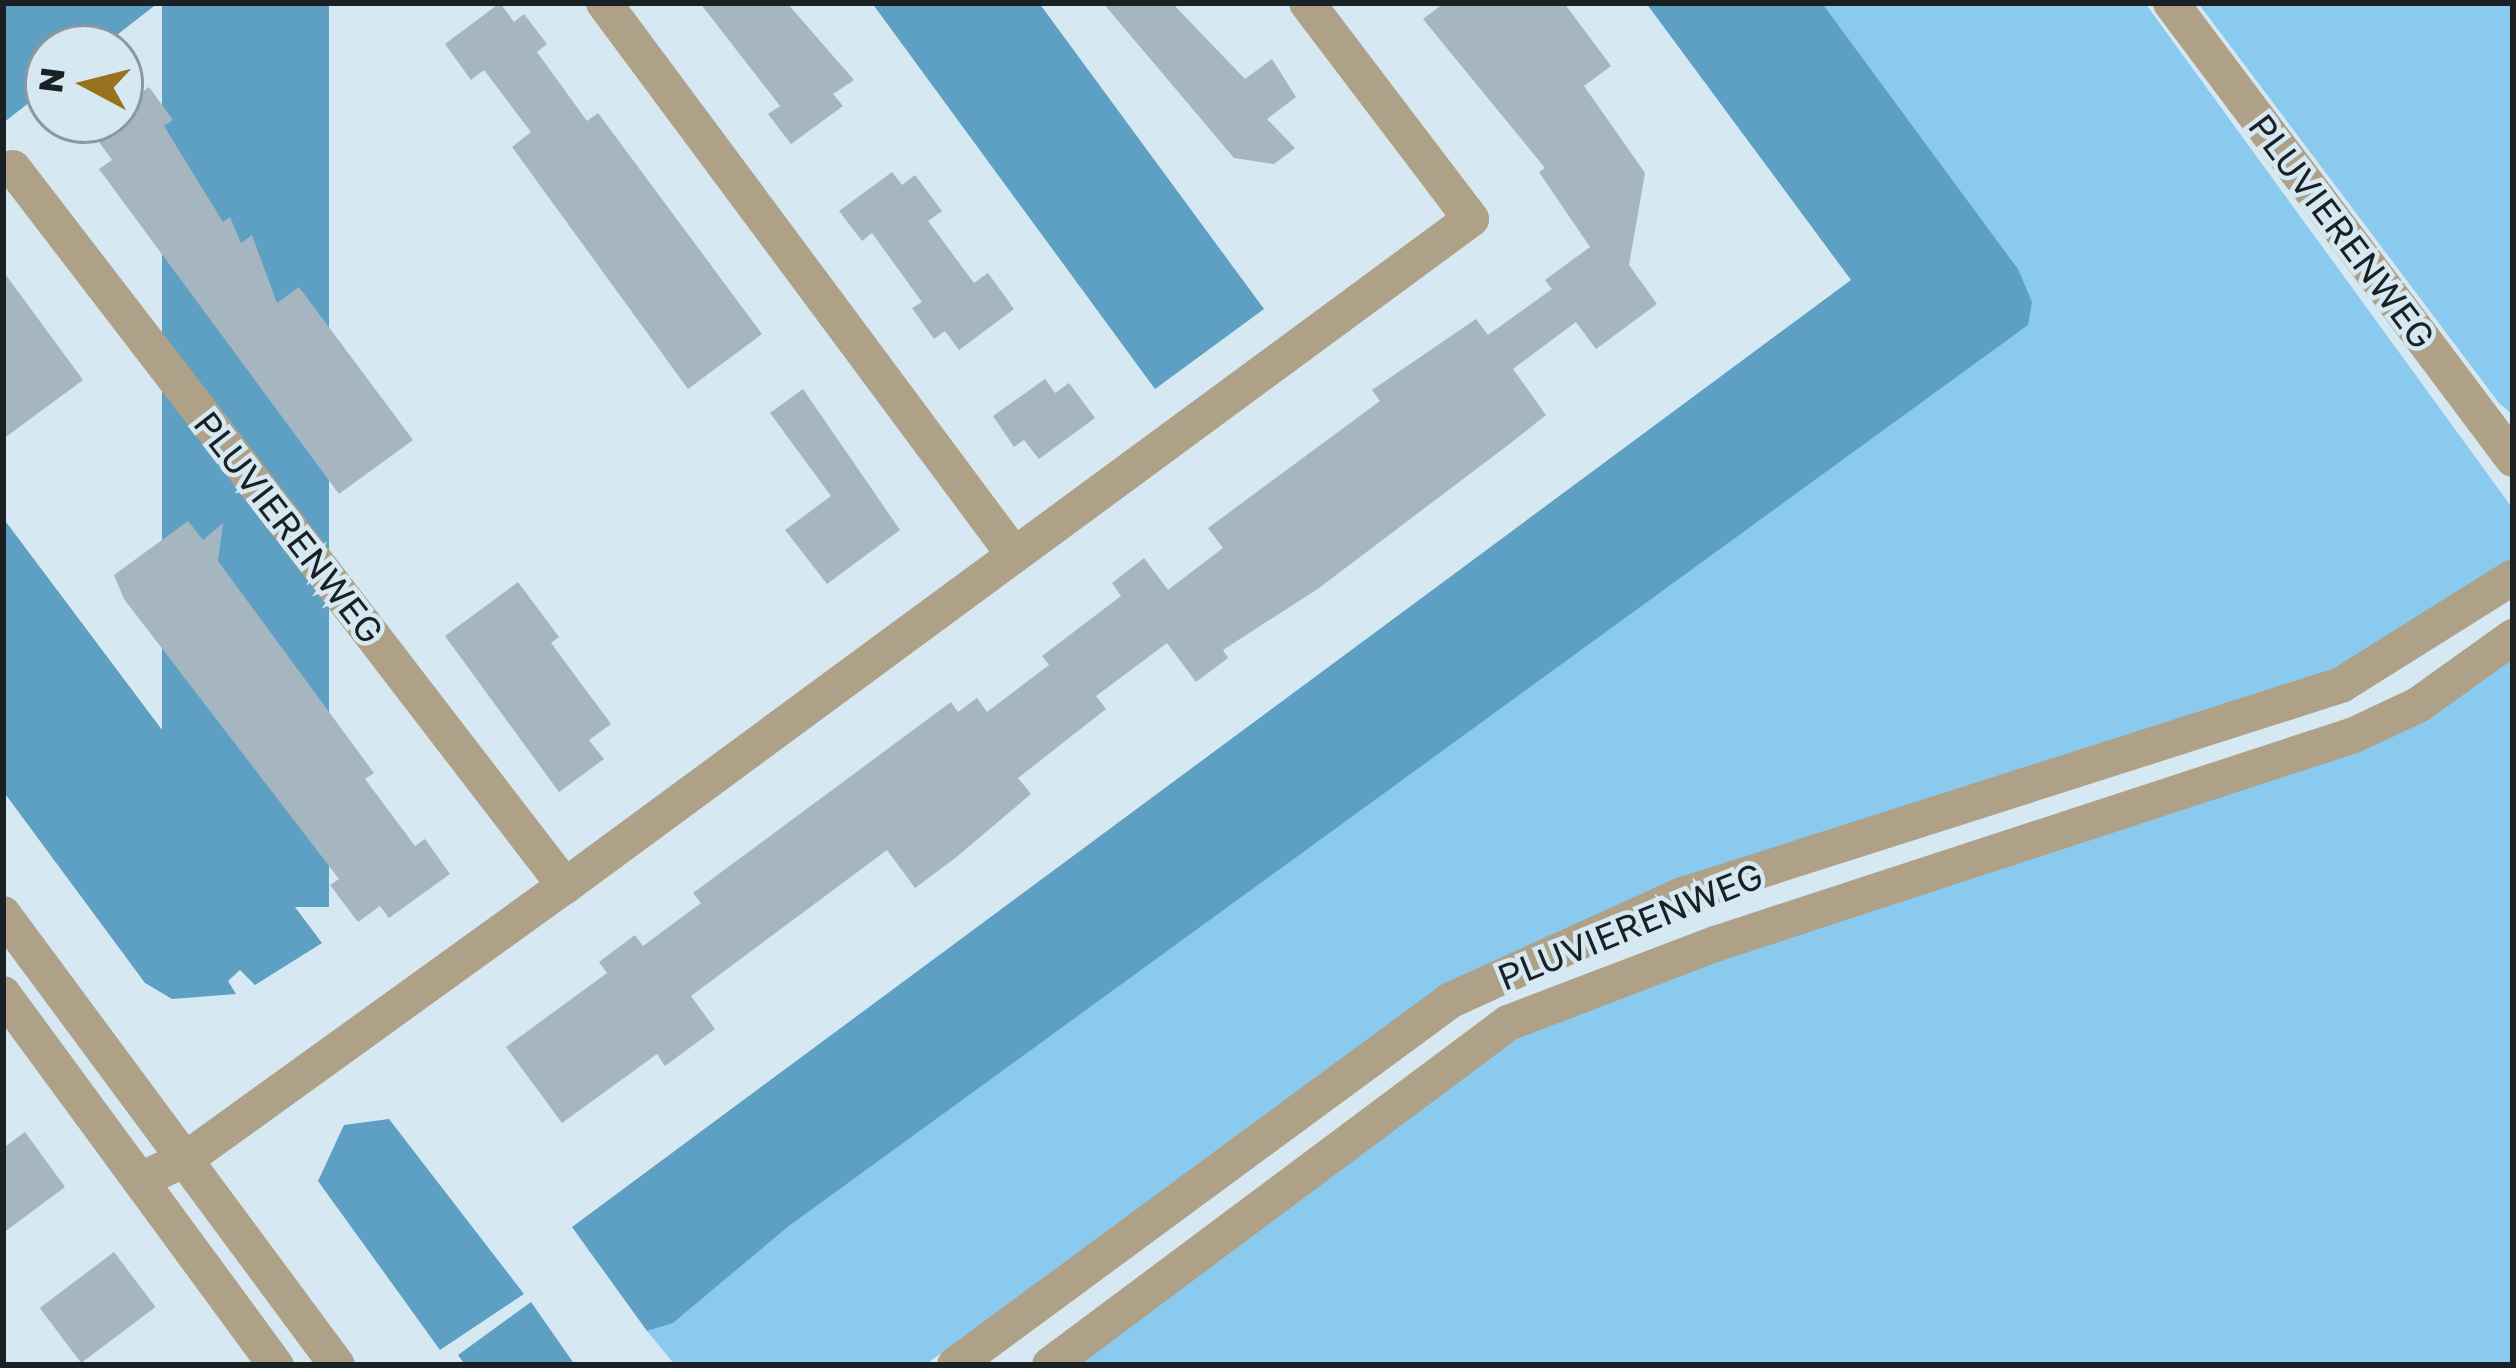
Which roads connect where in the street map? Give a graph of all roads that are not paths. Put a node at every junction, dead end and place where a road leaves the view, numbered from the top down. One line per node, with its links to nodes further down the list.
1 (604, 3): 6 (street)
2 (1307, 3): 6 (street)
3 (2171, 3): 5 (street, PLUVIERENWEG)
4 (13, 168): 9 (street, PLUVIERENWEG)
5 (2513, 459)
6 (1012, 552): 9 (street)
7 (2513, 577): 16 (street, PLUVIERENWEG)
8 (2513, 638): 17 (street, PLUVIERENWEG)
9 (565, 886): 12 (street)
10 (3, 914): 12 (street)
11 (3, 994): 13 (street)
12 (186, 1159): 13 (street); 15 (street)
13 (140, 1180): 14 (street)
14 (276, 1365)
15 (337, 1365)
16 (955, 1365)
17 (1050, 1365)

